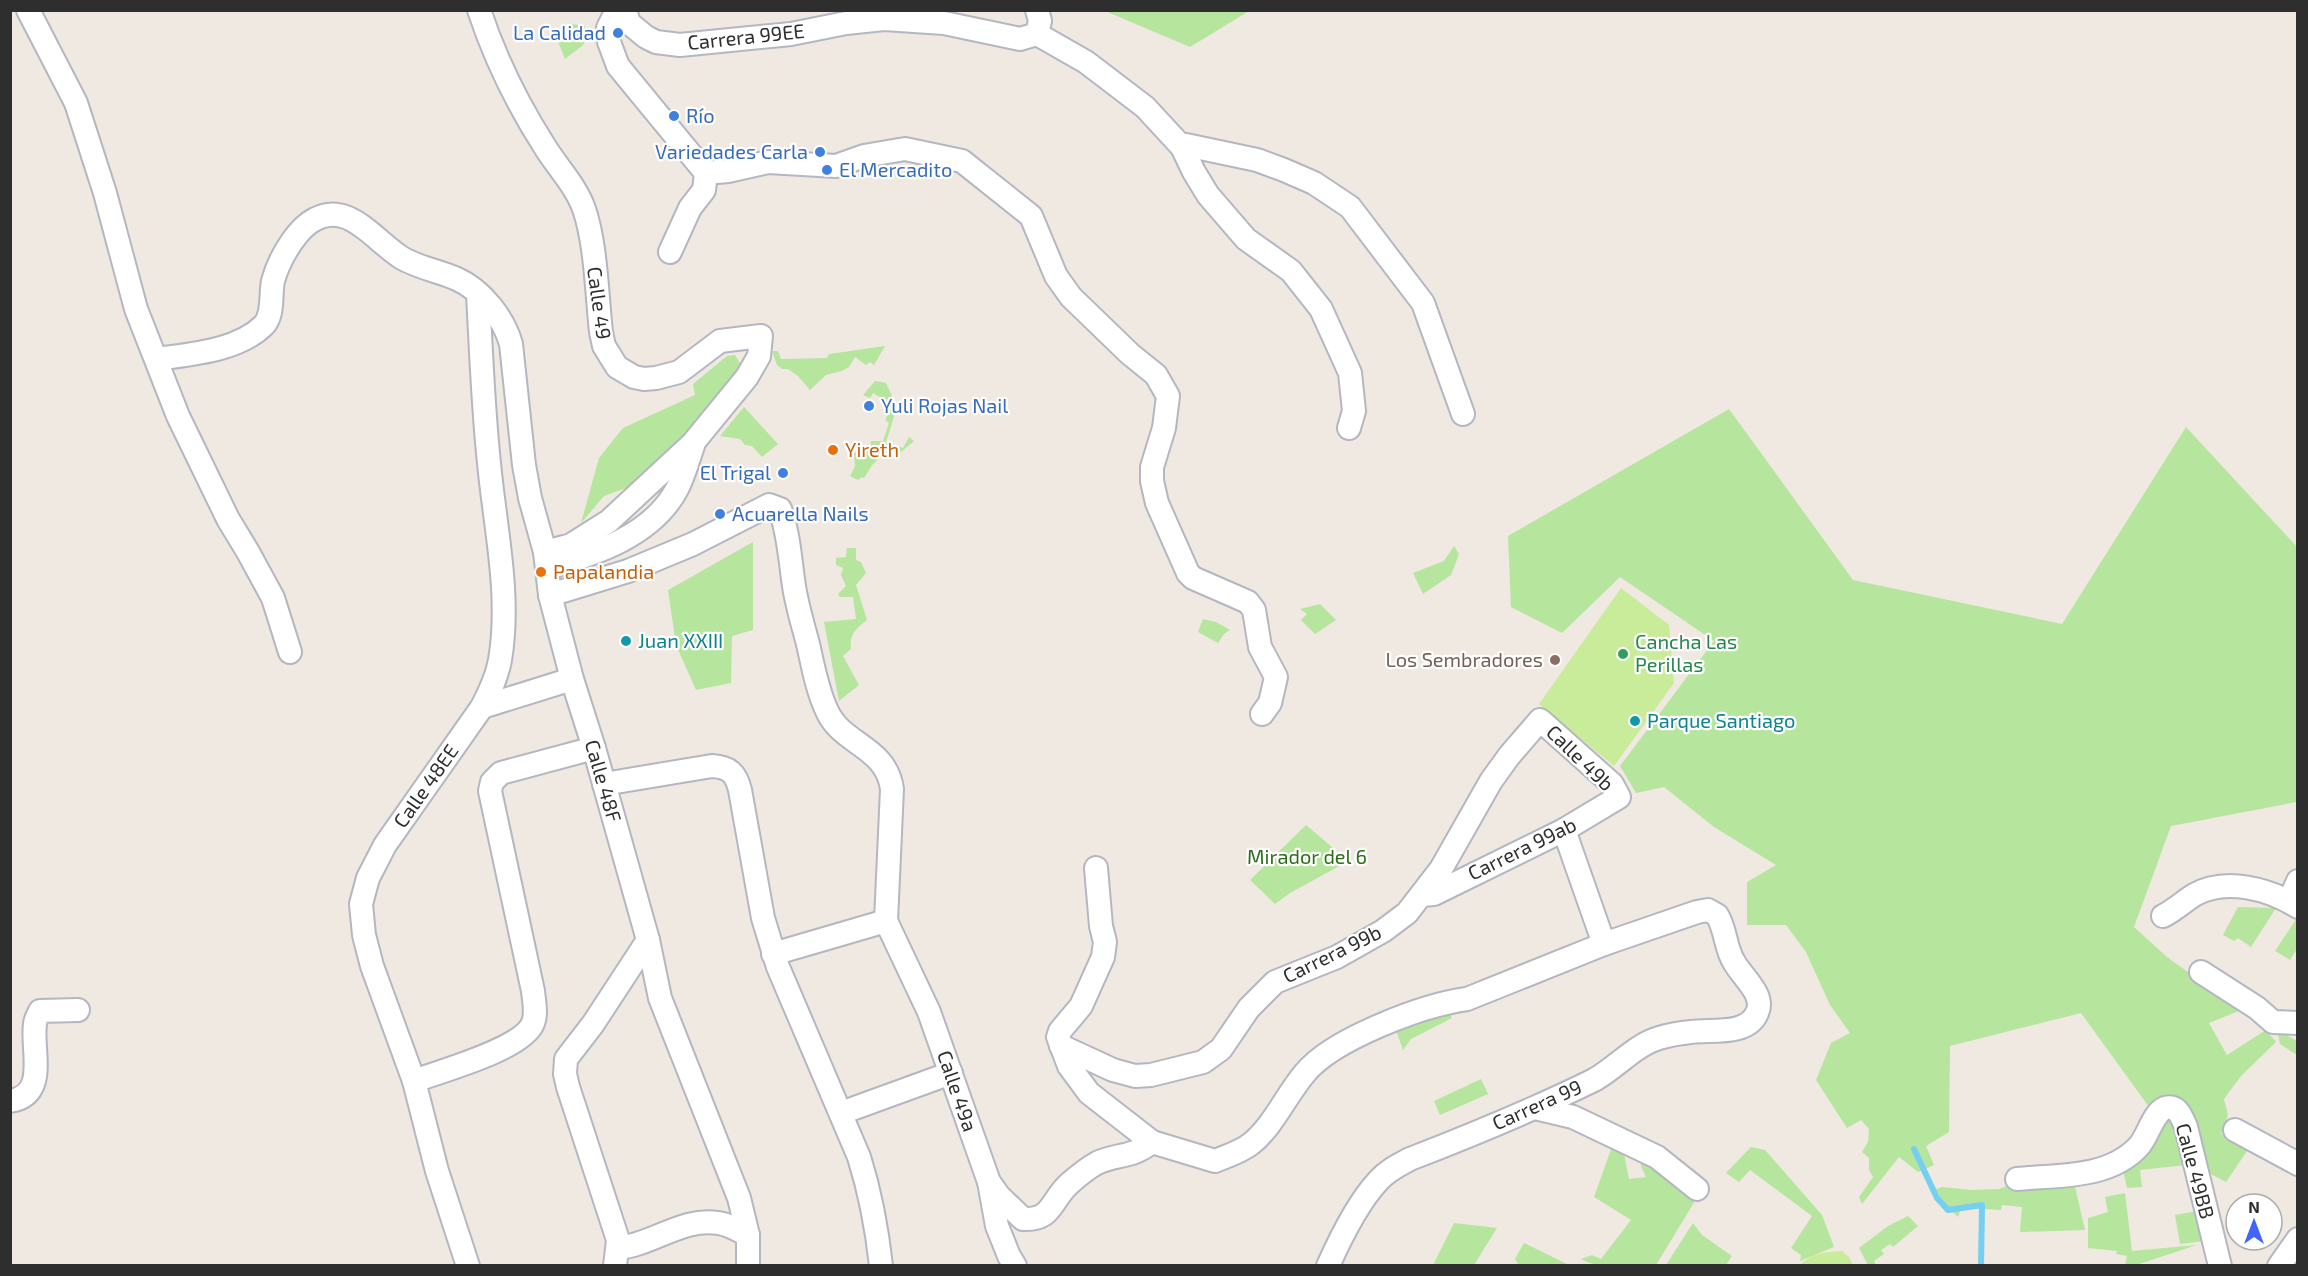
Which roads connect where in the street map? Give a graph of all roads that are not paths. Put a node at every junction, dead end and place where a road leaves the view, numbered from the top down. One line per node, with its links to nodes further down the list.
1 (28, 10): 10 (street)
2 (479, 10): 13 (street, Calle 49)
3 (1037, 10): 5 (street)
4 (627, 17): 5 (street, Carrera 99EE); 7 (street)
5 (1037, 34): 6 (street)
6 (1182, 147): 11 (street); 12 (street)
7 (706, 173): 8 (street); 18 (street)
8 (670, 252)
9 (478, 294): 10 (street, Calle 48F); 13 (street, Calle 48F); 17 (street, Calle 48EE)
10 (157, 359): 15 (street)
11 (1463, 414)
12 (1349, 428)
13 (546, 560): 14 (street, Calle 48F)
14 (550, 595): 16 (street, Calle 48F); 28 (street)
15 (290, 652)
16 (572, 679): 17 (street); 20 (street, Calle 48F)
17 (482, 707): 37 (street, Calle 48EE)
18 (1262, 714)
19 (1540, 720): 22 (street, Calle 49b); 25 (street, Carrera 99b)
20 (594, 748): 21 (street, Calle 48F); 37 (street)
21 (604, 784): 29 (street, Calle 48F); 31 (street)
22 (1619, 797): 23 (street, Carrera 99ab)
23 (1564, 831): 25 (street, Carrera 99ab); 30 (street)
24 (1096, 868): 35 (street)
25 (1422, 895): 35 (street, Carrera 99b)
26 (2295, 896): 27 (street)
27 (2163, 916)
28 (886, 921): 31 (street); 36 (street, Calle 49a)
29 (648, 940): 47 (street, Calle 48F); 49 (street)
30 (1604, 944): 39 (street, Carrera 99); 42 (street)
31 (774, 954): 40 (street)
32 (2201, 972): 34 (street)
33 (78, 1010): 38 (street)
34 (2298, 1023)
35 (1061, 1046): 42 (street)
36 (951, 1072): 40 (street); 45 (street, Calle 49a)
37 (414, 1081): 50 (street, Calle 48EE)
38 (10, 1101)
39 (1535, 1108): 46 (street); 54 (street, Carrera 99)
40 (841, 1113): 52 (street)
41 (2235, 1130): 43 (street)
42 (1152, 1142): 45 (street)
43 (2298, 1164)
44 (2017, 1179): 55 (street, Calle 49BB)
45 (988, 1182): 53 (street, Calle 49a)
46 (1697, 1189)
47 (748, 1235): 49 (street); 51 (street, Calle 48F)
48 (2298, 1239): 56 (street)
49 (616, 1257)
50 (468, 1266)
51 (748, 1266)
52 (880, 1266)
53 (1015, 1266)
54 (1328, 1266)
55 (2220, 1266)
56 (2279, 1266)

